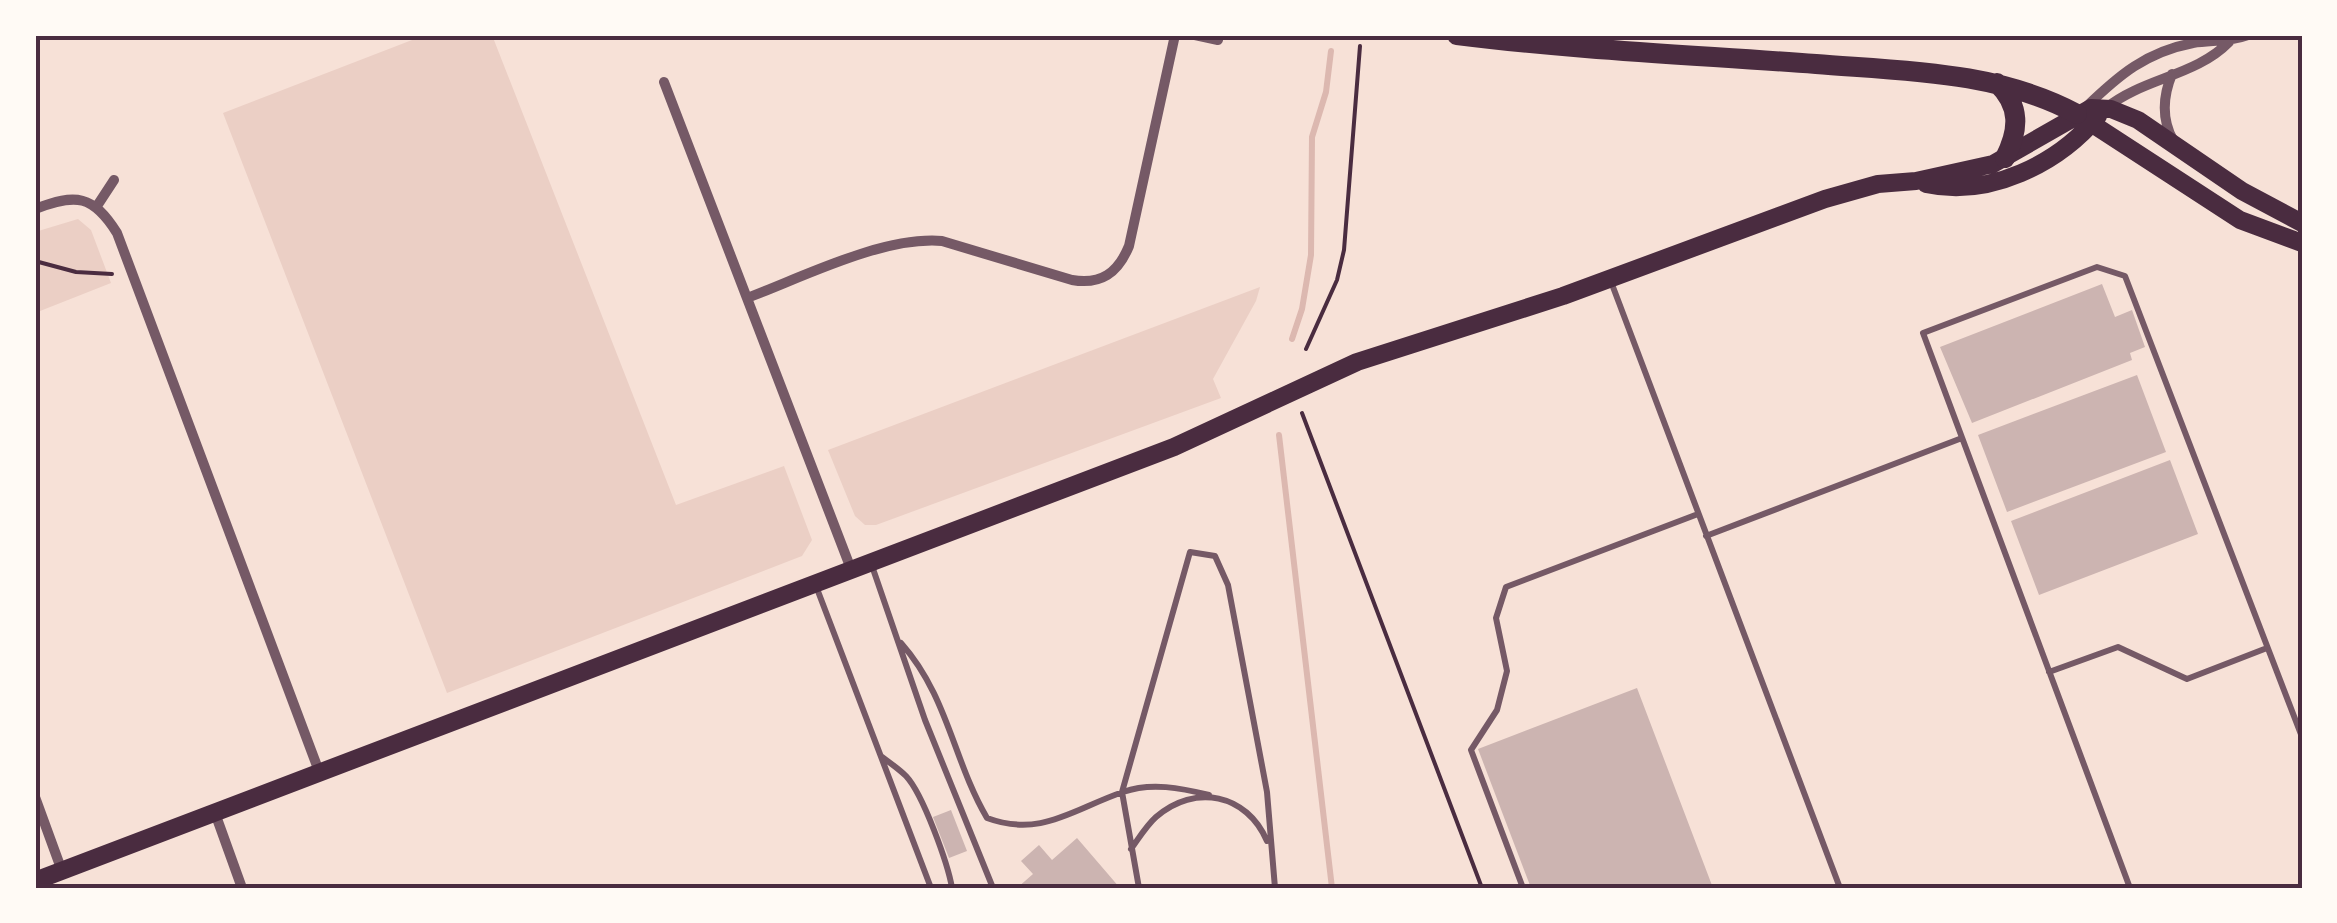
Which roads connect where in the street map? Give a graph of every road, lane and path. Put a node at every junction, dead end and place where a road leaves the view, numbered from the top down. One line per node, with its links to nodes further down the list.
1 (1176, 35): 24 (street)
2 (1195, 35): 5 (street)
3 (1457, 35): 10 (highway)
4 (2248, 35): 6 (street)
5 (1218, 40)
6 (2229, 42): 8 (street); 12 (street)
7 (1360, 46): 25 (path)
8 (2172, 74): 11 (street); 13 (street)
9 (664, 82): 24 (street)
10 (1996, 82): 12 (highway); 14 (highway)
11 (2106, 108): 12 (main road); 13 (main road)
12 (2083, 116): 14 (main road); 16 (main road); 20 (main road)
13 (2176, 145): 19 (main road)
14 (2006, 158): 16 (main road)
15 (114, 180): 17 (street)
16 (1916, 181): 23 (main road)
17 (97, 206): 18 (street); 38 (street)
18 (35, 209)
19 (2302, 222)
20 (2302, 243)
21 (35, 261): 22 (path)
22 (112, 274)
23 (1610, 278): 28 (lane); 30 (main road)
24 (747, 298): 31 (street)
25 (1306, 350)
26 (1302, 413): 53 (path)
27 (1962, 438): 29 (lane); 34 (lane); 35 (lane)
28 (1698, 514): 29 (lane); 54 (lane)
29 (1706, 536): 55 (lane)
30 (871, 562): 31 (main road); 33 (lane)
31 (851, 569): 32 (main road)
32 (815, 584): 37 (lane); 38 (main road)
33 (901, 643): 39 (lane); 50 (lane)
34 (2268, 648): 35 (lane); 36 (lane)
35 (2049, 672): 56 (lane)
36 (2302, 737)
37 (879, 755): 48 (lane); 49 (lane)
38 (320, 774): 42 (main road)
39 (1122, 792): 40 (lane); 43 (lane); 44 (lane)
40 (1210, 795): 43 (lane); 44 (lane)
41 (35, 796): 45 (street)
42 (215, 813): 45 (main road); 47 (street)
43 (1270, 848): 52 (lane)
44 (1130, 850): 51 (lane)
45 (62, 871): 46 (main road)
46 (35, 882)
47 (242, 888)
48 (931, 888)
49 (952, 888)
50 (993, 888)
51 (1139, 888)
52 (1276, 888)
53 (1482, 888)
54 (1523, 888)
55 (1840, 888)
56 (2130, 888)

